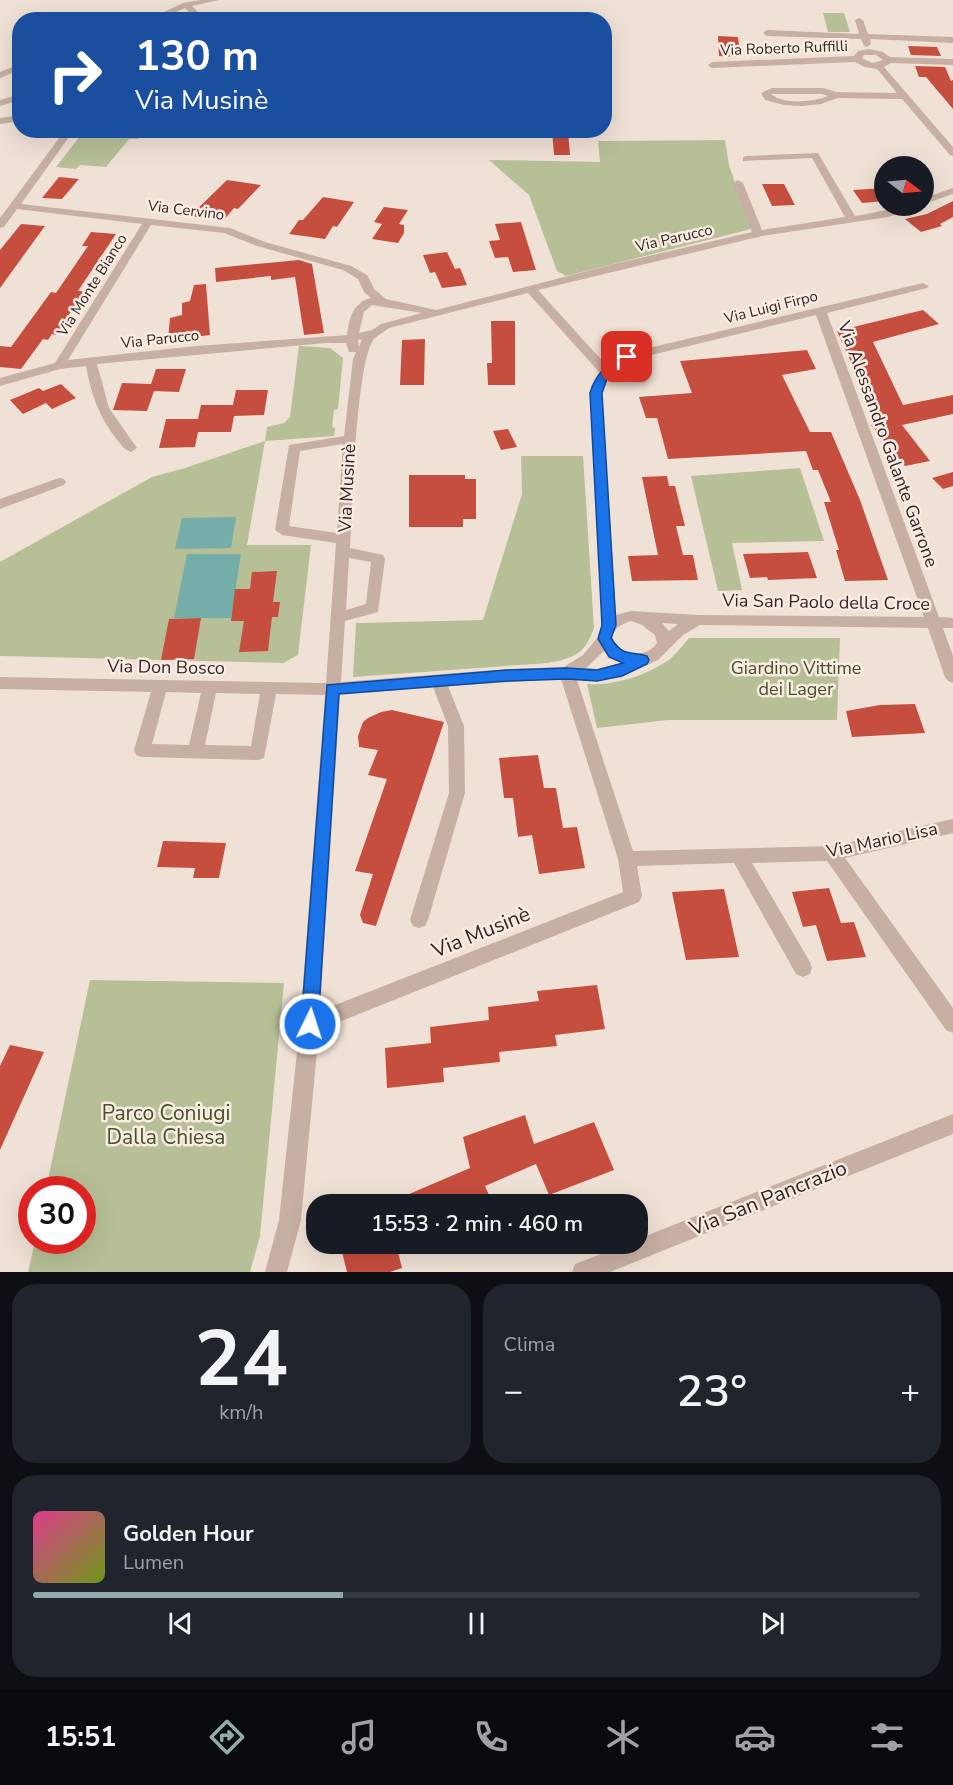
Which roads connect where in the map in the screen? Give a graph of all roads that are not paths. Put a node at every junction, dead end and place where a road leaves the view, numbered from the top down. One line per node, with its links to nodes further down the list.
1 (215, 0): 2 (street)
2 (186, 5): 3 (street); 4 (street)
3 (169, 12)
4 (193, 12)
5 (859, 20): 7 (street)
6 (767, 33): 7 (street)
7 (864, 36): 8 (street); 9 (street)
8 (953, 40)
9 (870, 52): 10 (street); 11 (street)
10 (857, 59): 13 (street, Via Roberto Ruffilli); 14 (street)
11 (888, 60): 12 (street); 14 (street)
12 (953, 62)
13 (712, 65)
14 (879, 66): 16 (street)
15 (836, 95): 15 (street); 16 (street)
16 (904, 96): 18 (street)
17 (64, 138): 23 (street)
18 (953, 153)
19 (746, 159): 26 (street)
20 (738, 183): 28 (street)
21 (953, 191): 22 (street)
22 (934, 198)
23 (15, 206): 25 (street, Via Cervino); 27 (street)
24 (876, 216): 26 (street, Via Parucco)
25 (149, 220): 29 (street, Via Cervino); 43 (street, Via Monte Bianco)
26 (852, 220): 28 (street, Via Parucco)
27 (0, 225)
28 (758, 234): 31 (street, Via Parucco)
29 (347, 268): 32 (street, Via Cervino); 36 (street)
30 (923, 286): 35 (street, Via Luigi Firpo)
31 (531, 289): 34 (street, Via Parucco); 44 (street)
32 (382, 301): 33 (street); 36 (street)
33 (399, 306): 34 (street); 37 (street)
34 (443, 310): 37 (street, Via Parucco)
35 (820, 310): 44 (street, Via Luigi Firpo); 54 (street, Via Alessandro Galante Garrone)
36 (356, 317): 37 (street); 39 (street); 40 (street)
37 (387, 326): 38 (street, Via Parucco)
38 (373, 333): 40 (street, Via Parucco); 41 (street)
39 (326, 339): 40 (street, Via Parucco); 41 (street); 42 (street, Via Parucco)
40 (351, 339): 41 (street)
41 (359, 359): 46 (street, Via Musinè)
42 (91, 362): 43 (street, Via Parucco); 47 (street)
43 (59, 365): 45 (street, Via Parucco)
44 (606, 372): 56 (street)
45 (0, 382)
46 (350, 439): 50 (street, Via Musinè); 50 (street)
47 (131, 448)
48 (59, 482): 49 (street)
49 (0, 504)
50 (344, 545): 51 (street, Via Musinè); 51 (street)
51 (338, 616): 66 (street, Via Musinè)
52 (631, 616): 53 (street, Via San Paolo della Croce); 56 (street); 57 (street)
53 (698, 621): 54 (street, Via San Paolo della Croce); 57 (street)
54 (934, 623): 55 (street, Via San Paolo della Croce); 60 (street, Via Alessandro Galante Garrone)
55 (953, 623)
56 (607, 632): 58 (street); 59 (street)
57 (661, 650): 58 (street)
58 (642, 660): 59 (street)
59 (567, 674): 61 (street); 71 (street)
60 (953, 677)
61 (438, 681): 66 (street); 72 (street)
62 (0, 683): 63 (street, Via Don Bosco)
63 (160, 686): 64 (street, Via Don Bosco); 67 (street)
64 (210, 687): 65 (street, Via Don Bosco); 67 (street)
65 (270, 688): 66 (street, Via Don Bosco); 67 (street)
66 (332, 689): 74 (street, Via Musinè)
67 (195, 752)
68 (953, 826): 69 (street, Via Mario Lisa)
69 (832, 853): 70 (street, Via Mario Lisa); 75 (street)
70 (738, 855): 71 (street, Via Mario Lisa); 73 (street)
71 (627, 859): 74 (street, Via Musinè)
72 (419, 920)
73 (803, 968)
74 (310, 1024): 77 (street, Via Musinè)
75 (953, 1024)
76 (953, 1124): 78 (street, Via San Pancrazio)
77 (276, 1272)
78 (583, 1272)

